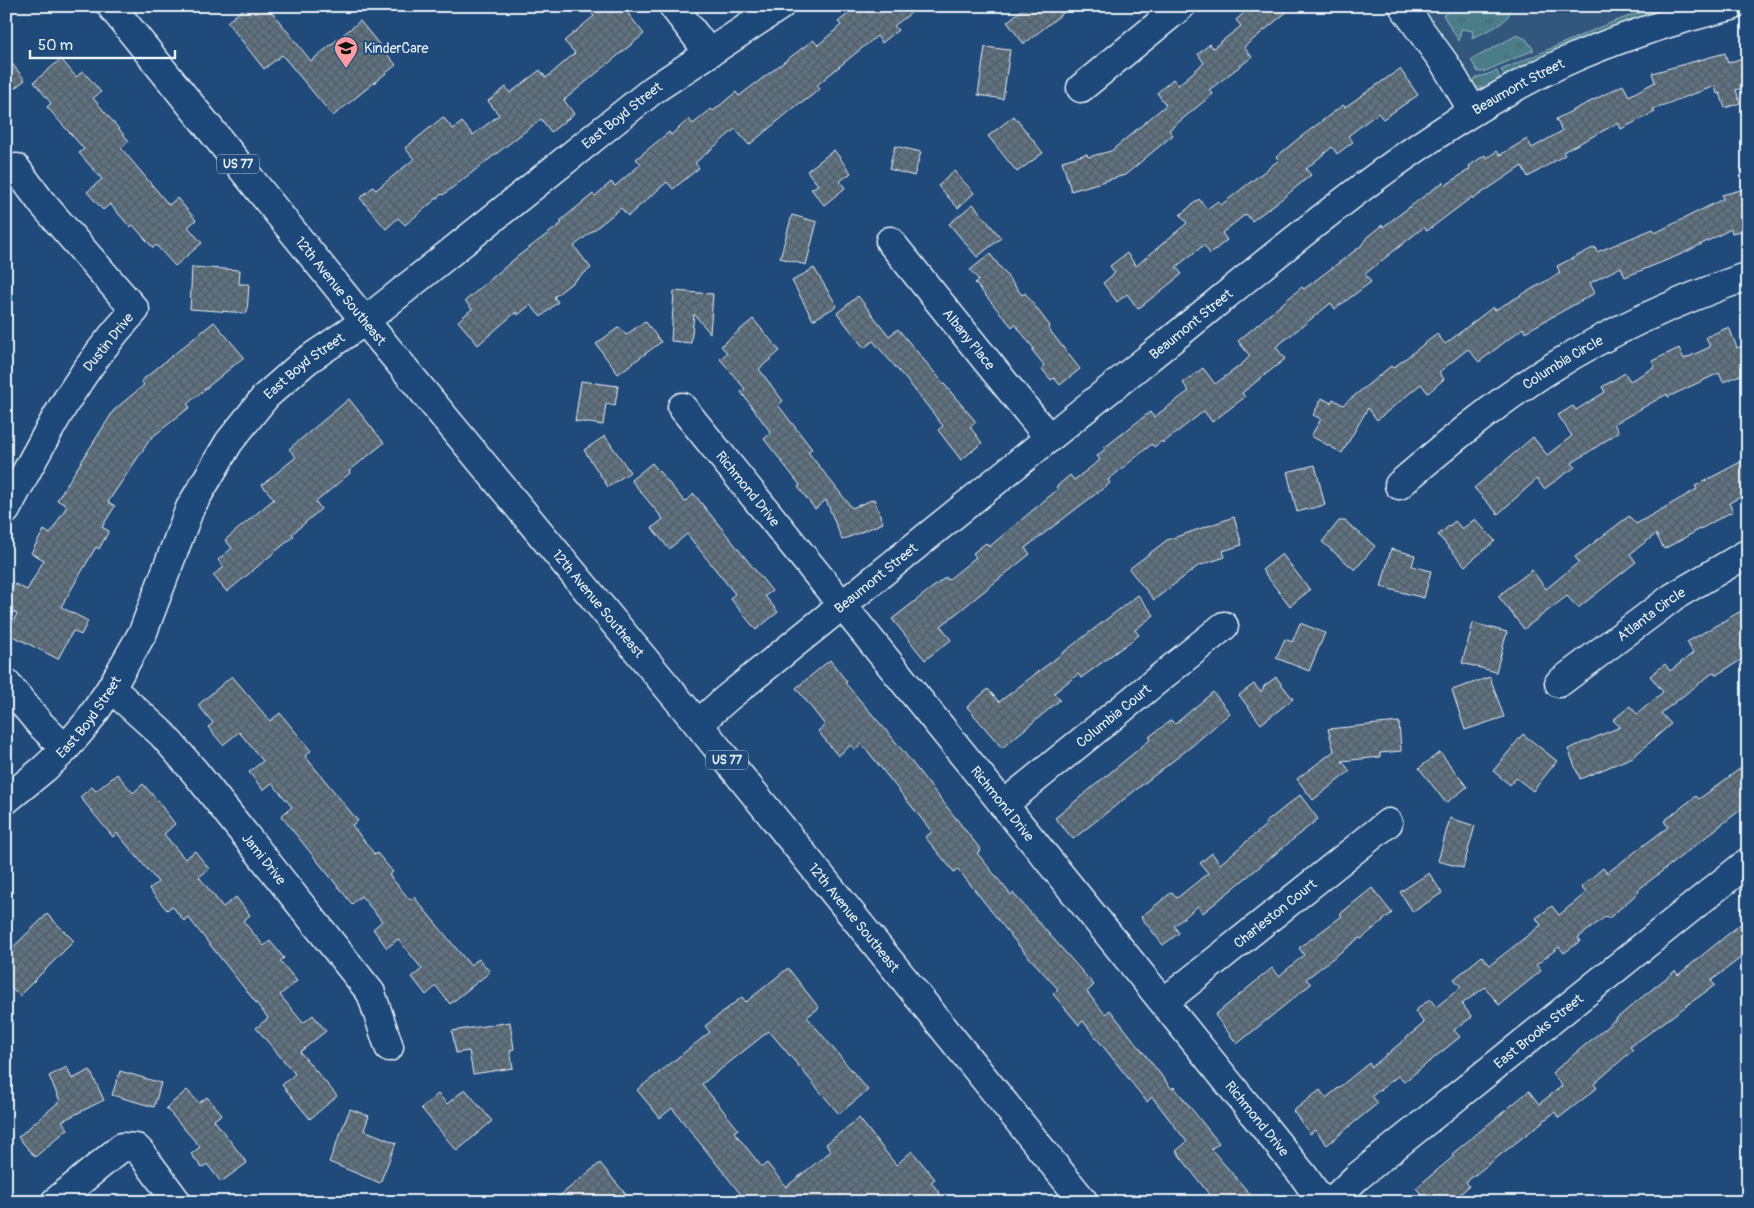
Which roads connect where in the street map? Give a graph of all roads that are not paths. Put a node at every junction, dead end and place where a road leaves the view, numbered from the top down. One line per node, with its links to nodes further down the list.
1 (111, 6): 13 (street, 12th Avenue Southeast / US 77)
2 (674, 6): 7 (street)
3 (780, 6): 7 (street, East Boyd Street)
4 (1181, 6): 8 (street)
5 (1403, 6): 9 (street)
6 (1732, 6): 9 (street, Beaumont Street)
7 (709, 53): 13 (street, East Boyd Street)
8 (1081, 88)
9 (1473, 111): 15 (street, Beaumont Street)
10 (11, 172): 17 (street, Dustin Drive)
11 (890, 241): 15 (street, Albany Place)
12 (1748, 276): 16 (street, Columbia Circle)
13 (365, 321): 23 (street, East Boyd Street); 24 (street, 12th Avenue Southeast / US 77)
14 (682, 407): 19 (street, Richmond Drive)
15 (1049, 438): 19 (street, Beaumont Street)
16 (1399, 485)
17 (6, 510)
18 (1748, 553): 22 (street, Atlanta Circle)
19 (842, 605): 24 (street, Beaumont Street); 27 (street, Richmond Drive)
20 (1224, 626): 27 (street, Columbia Court)
21 (6, 683): 25 (street)
22 (1559, 683)
23 (111, 688): 25 (street, East Boyd Street); 31 (street, Jami Drive)
24 (698, 724): 34 (street, 12th Avenue Southeast / US 77)
25 (64, 749): 26 (street, East Boyd Street)
26 (6, 800)
27 (1003, 805): 30 (street, Richmond Drive)
28 (1388, 823): 30 (street, Charleston Court)
29 (1748, 862): 36 (street, East Brooks Street)
30 (1164, 1002): 35 (street, Richmond Drive)
31 (389, 1047)
32 (54, 1202): 33 (street)
33 (177, 1202)
34 (1084, 1202)
35 (1322, 1202)
36 (1331, 1202)

